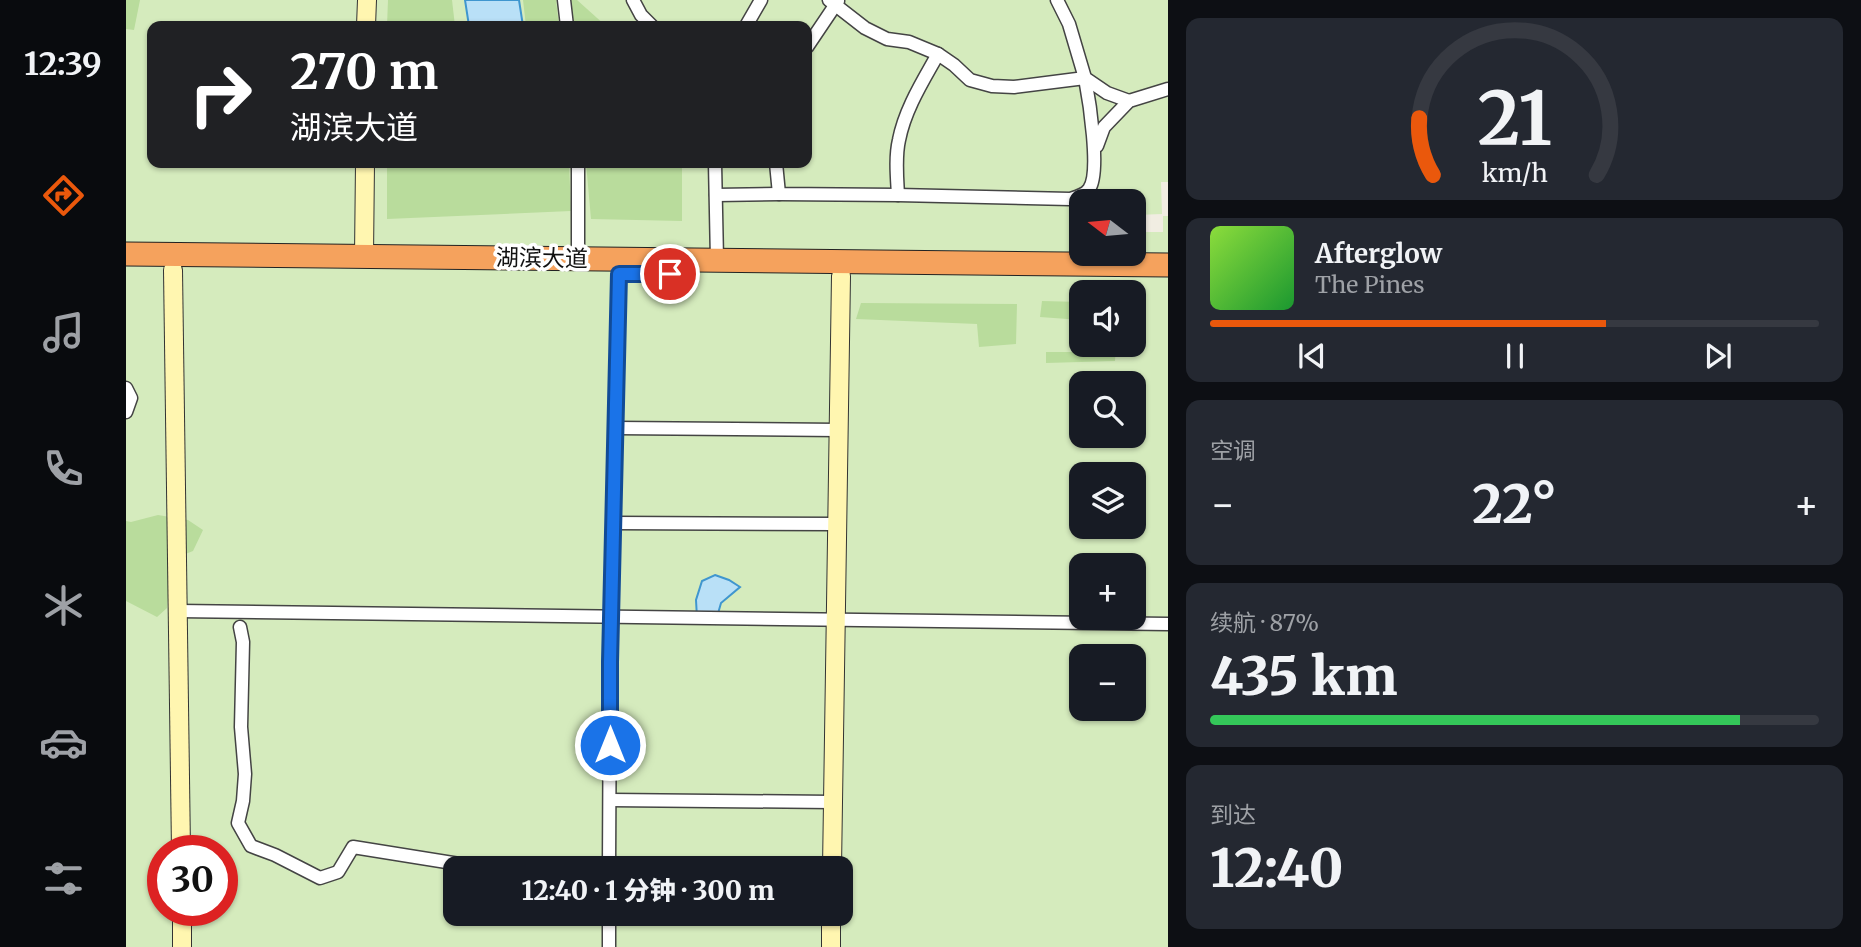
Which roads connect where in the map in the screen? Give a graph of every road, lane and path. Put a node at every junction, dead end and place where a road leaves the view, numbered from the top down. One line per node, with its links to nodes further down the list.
1 (367, 0): 7 (street)
2 (564, 0): 8 (street)
3 (633, 0): 9 (street)
4 (761, 0): 10 (street)
5 (1057, 0): 13 (street)
6 (834, 2): 11 (street); 12 (street)
7 (366, 21)
8 (567, 21)
9 (647, 21)
10 (749, 21)
11 (812, 39)
12 (938, 54): 13 (street); 23 (street)
13 (1084, 78): 15 (street); 16 (street)
14 (1168, 89): 15 (street)
15 (1129, 100): 16 (street)
16 (1093, 156): 23 (street)
17 (365, 168): 25 (street)
18 (578, 168): 26 (street)
19 (715, 168): 22 (street)
20 (776, 168): 21 (street)
21 (779, 194): 22 (street); 23 (street)
22 (716, 195): 27 (street)
23 (898, 195)
24 (126, 254): 25 (highway, 湖滨大道)
25 (364, 256): 26 (highway, 湖滨大道)
26 (578, 258): 27 (highway, 湖滨大道)
27 (717, 260): 28 (highway, 湖滨大道)
28 (1168, 264)
29 (126, 270): 30 (highway, 湖滨大道)
30 (173, 270): 31 (highway, 湖滨大道); 40 (street)
31 (619, 274): 32 (highway, 湖滨大道); 36 (street)
32 (841, 276): 33 (highway, 湖滨大道); 37 (street)
33 (1168, 279)
34 (126, 388): 35 (street)
35 (126, 412)
36 (615, 428): 37 (street); 38 (street)
37 (839, 430): 39 (street)
38 (614, 523): 39 (street); 41 (street)
39 (837, 524): 42 (street)
40 (178, 611): 41 (street); 47 (street)
41 (611, 617): 42 (street); 45 (street)
42 (836, 620): 43 (street); 46 (street)
43 (1168, 624)
44 (240, 627): 50 (street)
45 (610, 800): 46 (street); 48 (street)
46 (833, 802): 49 (street)
47 (181, 835)
48 (610, 856)
49 (832, 856)
50 (443, 861)
51 (182, 926): 54 (street)
52 (609, 926): 55 (street)
53 (831, 926): 56 (street)
54 (182, 947)
55 (609, 947)
56 (831, 947)

